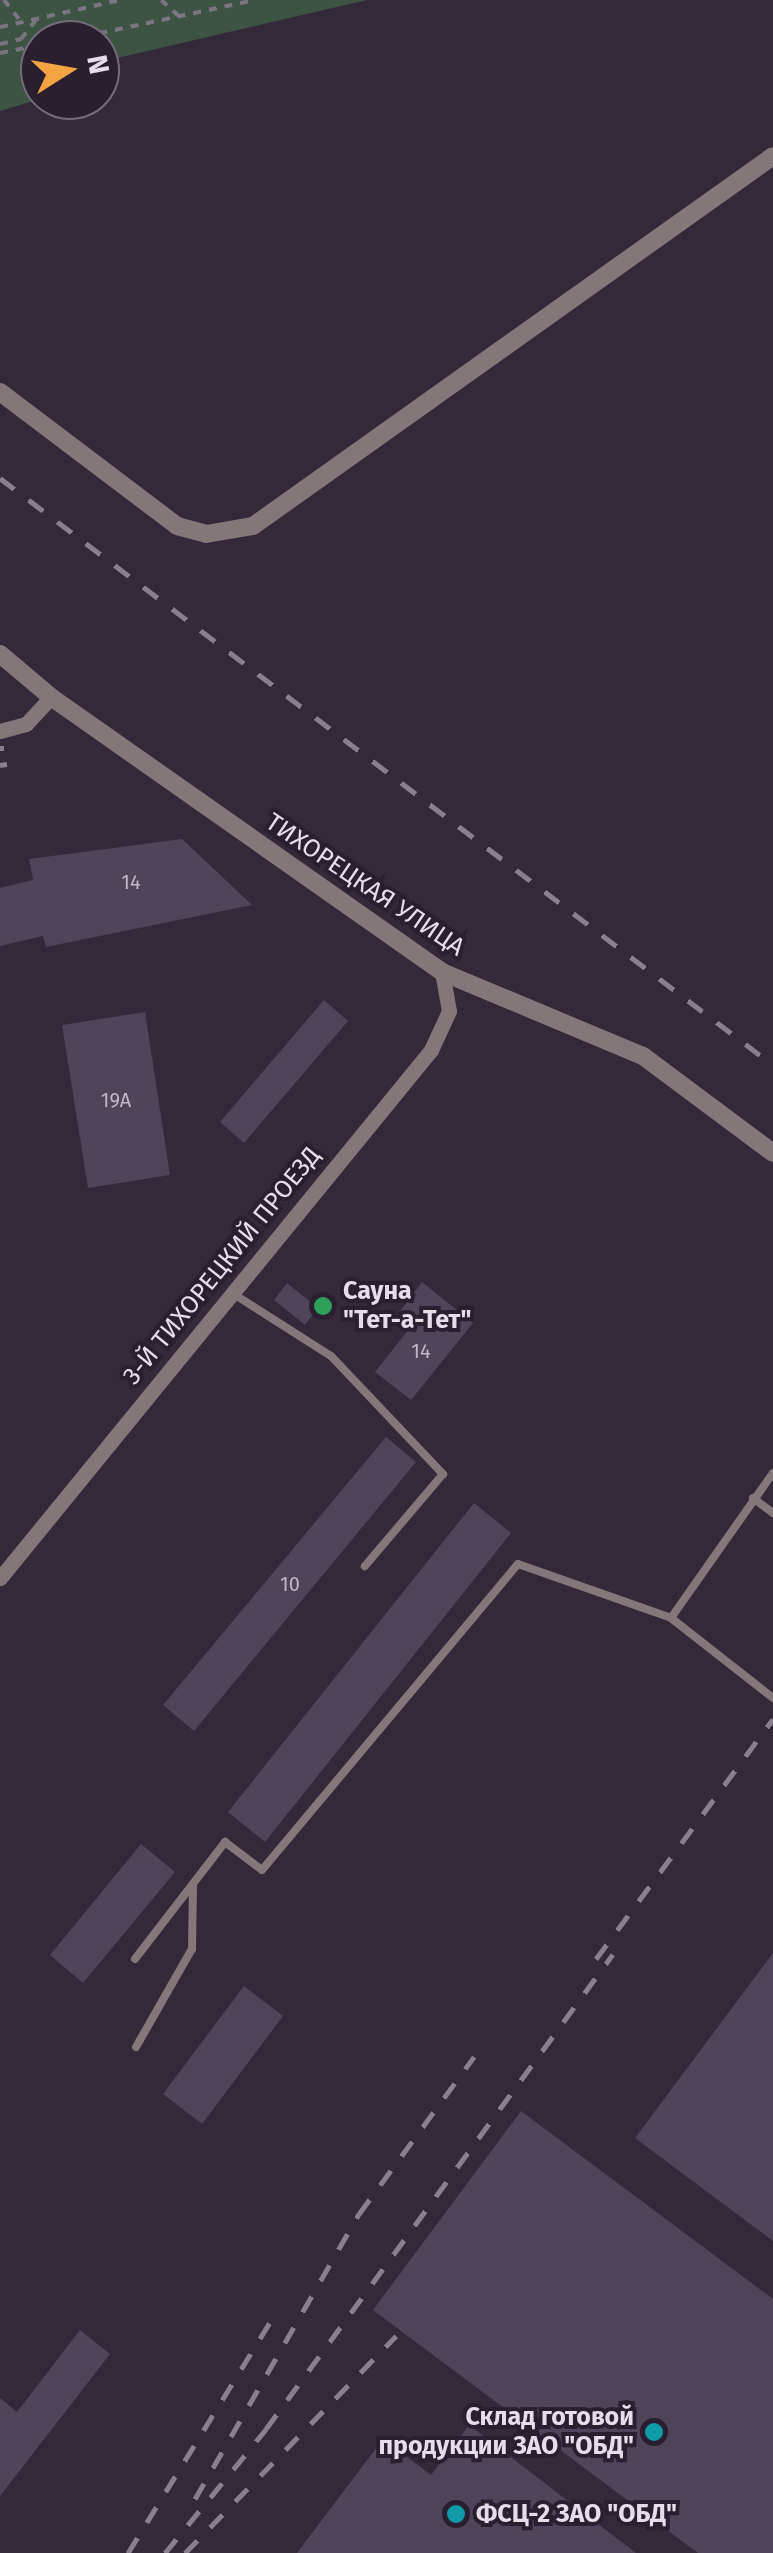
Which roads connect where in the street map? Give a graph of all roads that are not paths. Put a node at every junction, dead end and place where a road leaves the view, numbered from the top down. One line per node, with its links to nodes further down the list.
1 (773, 156): 2 (street)
2 (0, 392)
3 (0, 654): 4 (street, ТИХОРЕЦКАЯ УЛИЦА)
4 (51, 697): 5 (street); 6 (street, ТИХОРЕЦКАЯ УЛИЦА)
5 (0, 731)
6 (442, 972): 7 (street, ТИХОРЕЦКАЯ УЛИЦА); 8 (street, 3-Й ТИХОРЕЦКИЙ ПРОЕЗД)
7 (773, 1153)
8 (232, 1294): 12 (lane); 13 (street, 3-Й ТИХОРЕЦКИЙ ПРОЕЗД)
9 (773, 1473): 10 (lane)
10 (753, 1498): 11 (lane); 14 (lane)
11 (773, 1513)
12 (365, 1566)
13 (0, 1578)
14 (672, 1618): 15 (lane); 16 (lane)
15 (773, 1698)
16 (193, 1884): 17 (lane); 18 (lane)
17 (135, 1960)
18 (136, 2047)

